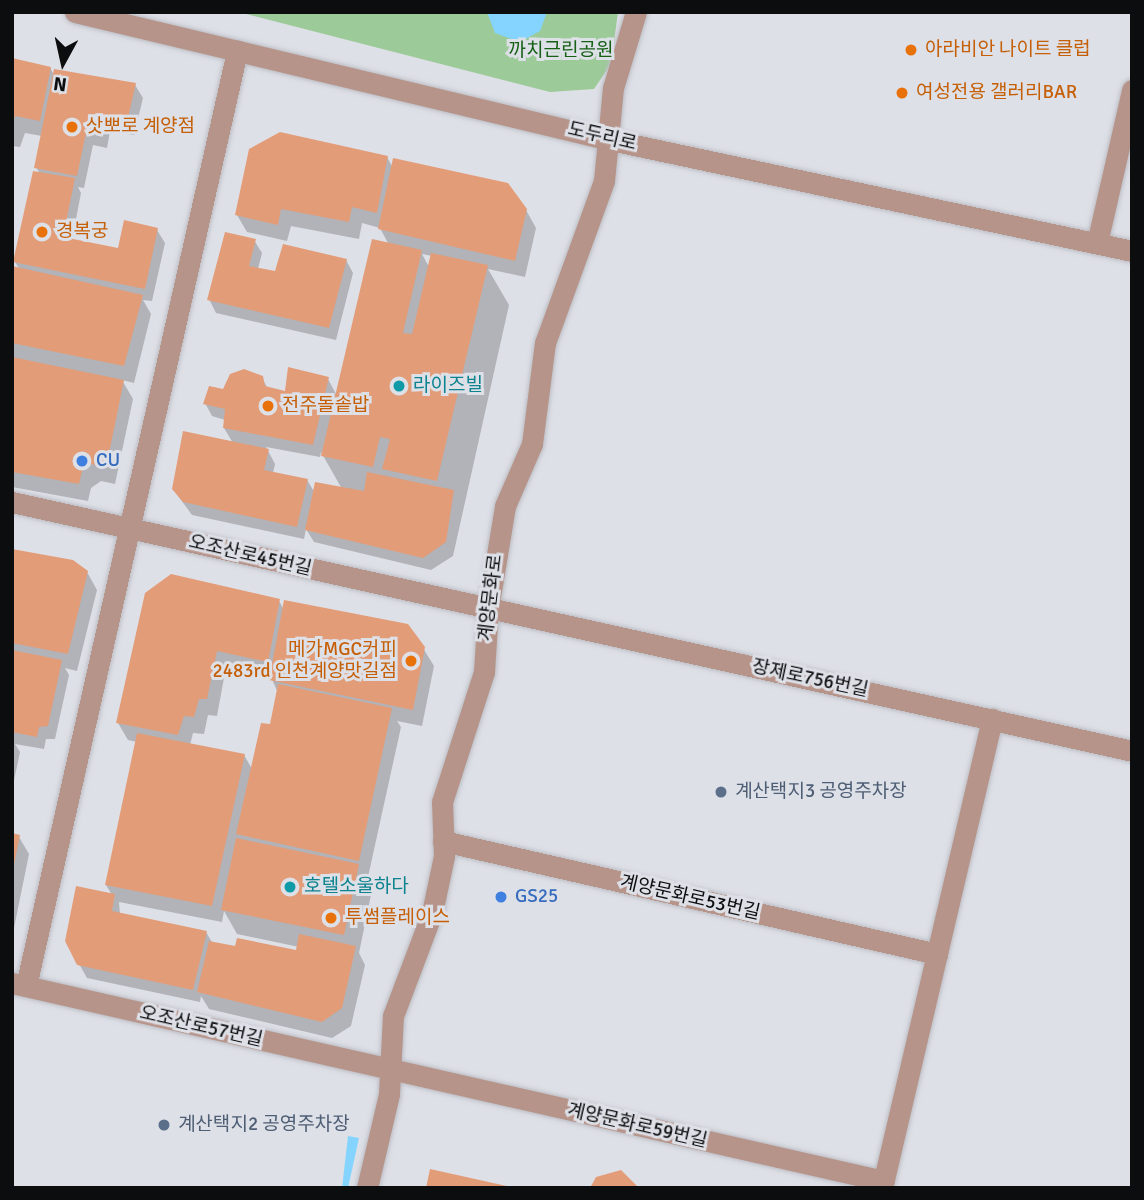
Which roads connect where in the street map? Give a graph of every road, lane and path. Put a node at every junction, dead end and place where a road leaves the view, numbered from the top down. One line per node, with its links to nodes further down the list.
1 (75, 12): 3 (street, 도두리로)
2 (636, 12): 5 (street, 계양문화로)
3 (237, 51): 5 (street, 도두리로); 9 (street)
4 (1132, 90): 6 (street)
5 (606, 139): 6 (street, 도두리로); 10 (street, 계양문화로)
6 (1097, 243): 7 (street, 도두리로)
7 (1132, 251)
8 (12, 502): 9 (street, 오조산로45번길)
9 (129, 528): 10 (street, 오조산로45번길); 15 (street)
10 (488, 610): 11 (street, 장제로756번길); 13 (street, 계양문화로)
11 (992, 719): 12 (street, 장제로756번길); 14 (street)
12 (1132, 751)
13 (443, 841): 14 (street, 계양문화로53번길); 16 (street, 계양문화로)
14 (937, 954): 17 (street)
15 (19, 984): 16 (street, 오조산로57번길)
16 (390, 1070): 17 (street, 계양문화로59번길); 18 (street, 계양문화로)
17 (883, 1184)
18 (366, 1188)

